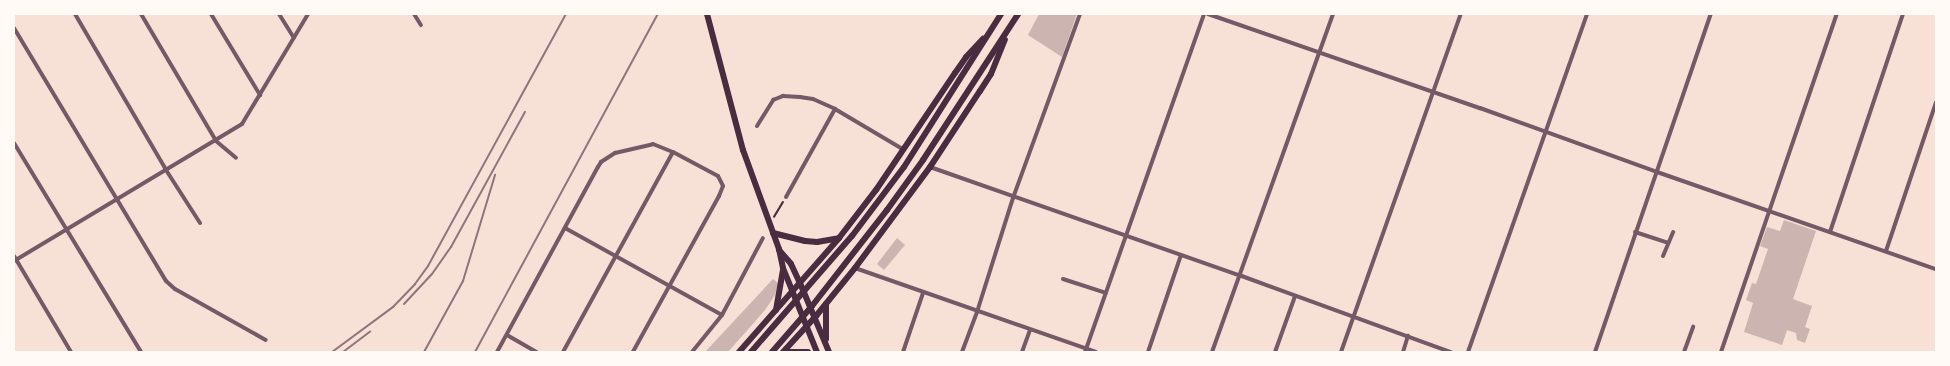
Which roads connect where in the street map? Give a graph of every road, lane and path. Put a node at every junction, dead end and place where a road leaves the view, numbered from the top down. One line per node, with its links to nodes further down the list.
1 (75, 14): 37 (street)
2 (141, 14): 31 (street)
3 (211, 14): 26 (street)
4 (279, 14): 23 (street)
5 (308, 14): 23 (street)
6 (414, 14): 20 (street)
7 (707, 14): 44 (main road)
8 (1001, 14): 22 (main road)
9 (1018, 14): 19 (main road)
10 (1080, 14): 40 (street)
11 (1204, 14): 51 (street)
12 (1208, 14): 24 (street)
13 (1334, 14): 24 (street)
14 (1461, 14): 25 (street)
15 (1587, 14): 30 (street)
16 (1711, 14): 38 (street)
17 (1837, 14): 42 (street)
18 (1903, 14): 49 (street)
19 (1012, 24): 36 (main road); 95 (main road)
20 (420, 25)
21 (14, 28): 41 (street)
22 (992, 29): 33 (main road); 94 (main road)
23 (294, 38): 26 (street)
24 (1320, 53): 25 (street); 64 (street)
25 (1434, 92): 30 (street); 77 (street)
26 (260, 95): 31 (street)
27 (1936, 102): 56 (street)
28 (835, 109): 29 (street); 33 (street); 39 (street)
29 (757, 126)
30 (1546, 131): 38 (street); 111 (street)
31 (216, 141): 35 (street); 37 (street)
32 (14, 143): 46 (street)
33 (904, 150): 53 (main road)
34 (673, 152): 45 (street); 59 (street); 67 (street)
35 (236, 158)
36 (930, 167): 40 (street); 62 (main road)
37 (166, 170): 41 (street); 43 (street)
38 (1657, 172): 42 (street); 47 (street)
39 (786, 197): 44 (path)
40 (1013, 198): 51 (street); 74 (street)
41 (117, 199): 46 (street); 83 (street)
42 (1770, 211): 49 (street); 114 (street)
43 (200, 223)
44 (770, 224): 50 (main road)
45 (565, 228): 59 (street); 81 (street)
46 (66, 229): 60 (street); 87 (street)
47 (1635, 232): 54 (street); 112 (street)
48 (1673, 232): 54 (street)
49 (1830, 232): 56 (street)
50 (773, 233): 53 (main road); 55 (main road)
51 (1126, 236): 57 (street); 70 (street)
52 (763, 238): 75 (street)
53 (839, 238): 66 (main road)
54 (1668, 242): 58 (street)
55 (779, 249): 61 (main road); 66 (main road)
56 (1886, 251): 63 (street)
57 (1181, 255): 64 (street); 105 (street)
58 (1663, 256)
59 (615, 257): 67 (street); 90 (street)
60 (15, 259): 86 (street)
61 (783, 268): 68 (main road); 73 (main road)
62 (855, 268): 69 (street); 72 (main road)
63 (1936, 269)
64 (1239, 275): 71 (street); 106 (street)
65 (1063, 279): 70 (street)
66 (800, 283): 68 (main road); 76 (main road)
67 (668, 287): 75 (street); 91 (street)
68 (792, 292): 73 (main road); 78 (main road)
69 (923, 293): 74 (street); 101 (street)
70 (1106, 293): 85 (street)
71 (1295, 296): 77 (street); 107 (street)
72 (826, 304): 76 (main road); 84 (main road)
73 (776, 311): 93 (main road)
74 (977, 312): 80 (street); 102 (street)
75 (722, 315): 92 (street)
76 (816, 316): 78 (main road); 84 (main road)
77 (1354, 318): 82 (street); 108 (street)
78 (806, 327): 96 (main road); 99 (main road)
79 (1693, 327): 113 (street)
80 (1030, 330): 85 (street); 103 (street)
81 (507, 335): 88 (street); 89 (street)
82 (1408, 336): 109 (street); 110 (street)
83 (266, 340)
84 (826, 343): 100 (main road)
85 (1085, 350): 104 (street)
86 (71, 352)
87 (141, 352)
88 (497, 352)
89 (538, 352)
90 (563, 352)
91 (632, 352)
92 (692, 352)
93 (739, 352)
94 (751, 352)
95 (772, 352)
96 (783, 352)
97 (788, 352): 98 (main road)
98 (808, 352)
99 (817, 352)
100 (829, 352)
101 (903, 352)
102 (962, 352)
103 (1022, 352)
104 (1096, 352)
105 (1148, 352)
106 (1212, 352)
107 (1274, 352)
108 (1341, 352)
109 (1403, 352)
110 (1451, 352)
111 (1468, 352)
112 (1595, 352)
113 (1684, 352)
114 (1721, 352)

